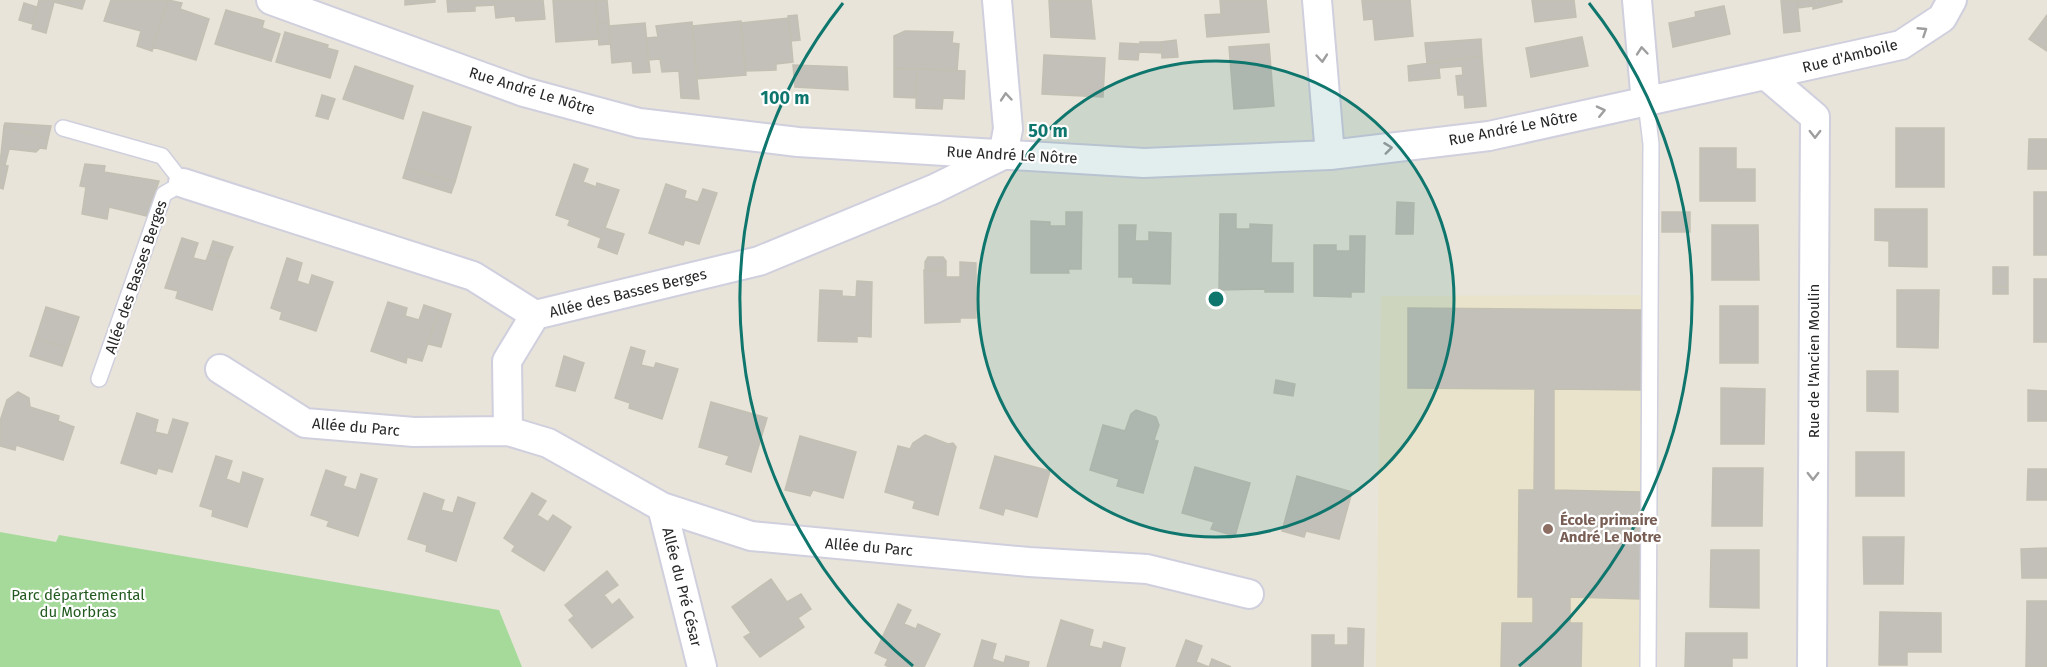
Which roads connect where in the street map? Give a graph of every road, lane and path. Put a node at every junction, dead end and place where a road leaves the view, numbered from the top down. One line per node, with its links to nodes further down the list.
1 (270, 0): 9 (street, Rue André Le Nôtre)
2 (997, 0): 9 (street, one-way to 2)
3 (1317, 0): 10 (street, one-way to 10)
4 (1637, 0): 7 (street, one-way to 4)
5 (1952, 0): 6 (street, Rue d'Amboile, one-way to 5)
6 (1767, 76): 7 (street, Rue André Le Nôtre); 20 (street, Rue de l'Ancien Moulin, one-way to 20)
7 (1646, 103): 10 (street, Rue André Le Nôtre, one-way to 7); 19 (lane)
8 (63, 128): 11 (lane)
9 (1003, 155): 10 (street, Rue André Le Nôtre); 12 (street, Allée des Basses Berges)
10 (1330, 156)
11 (183, 183): 12 (street, Allée des Basses Berges); 14 (lane, Allée des Basses Berges)
12 (535, 315): 15 (street)
13 (220, 369): 15 (street, Allée du Parc)
14 (99, 379)
15 (508, 431): 16 (street, Allée du Parc)
16 (662, 507): 17 (street, Allée du Parc); 18 (street, Allée du Pré César)
17 (1250, 594)
18 (702, 667)
19 (1648, 667)
20 (1812, 667)

